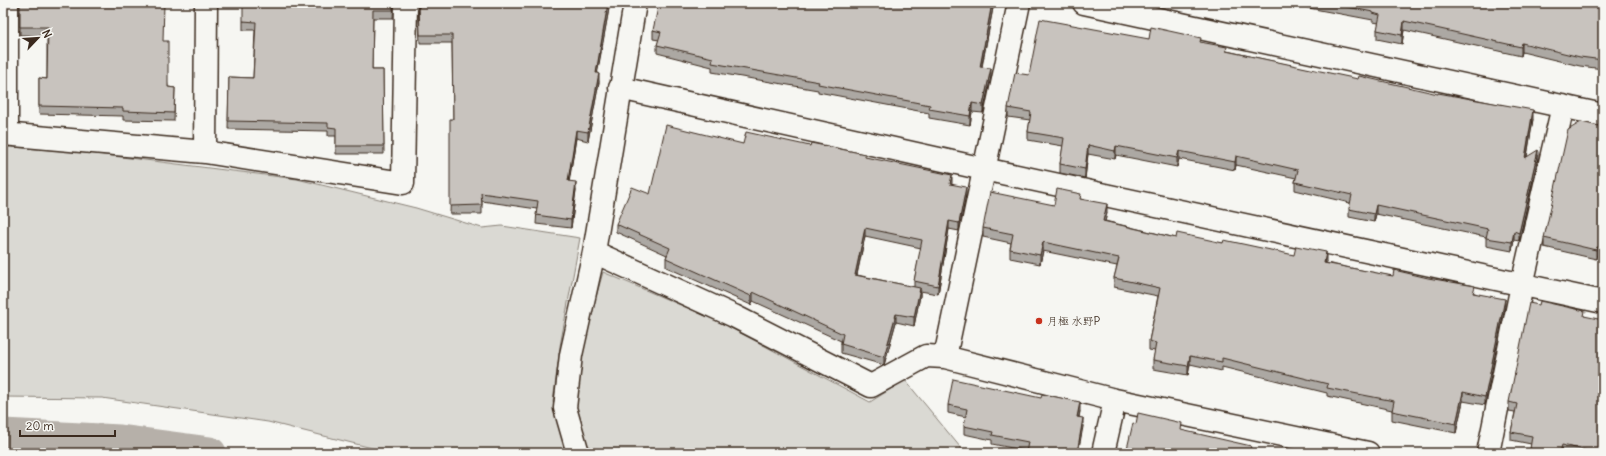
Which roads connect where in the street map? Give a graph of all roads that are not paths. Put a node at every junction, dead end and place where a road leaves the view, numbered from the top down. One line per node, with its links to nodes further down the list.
1 (7, 3): 10 (street)
2 (206, 3): 11 (street)
3 (406, 3): 11 (street)
4 (635, 3): 7 (street)
5 (1019, 3): 12 (street)
6 (1084, 3): 8 (street)
7 (620, 88): 12 (street); 13 (street)
8 (1563, 106): 9 (street); 14 (street)
9 (1603, 115)
10 (5, 134): 11 (street)
11 (205, 152)
12 (984, 169): 14 (street); 16 (street)
13 (594, 252): 16 (street); 18 (street)
14 (1522, 285): 15 (street); 21 (street)
15 (1603, 302)
16 (945, 357): 17 (street)
17 (1115, 400): 19 (street); 20 (street)
18 (578, 453)
19 (1103, 453)
20 (1368, 453)
21 (1488, 453)

